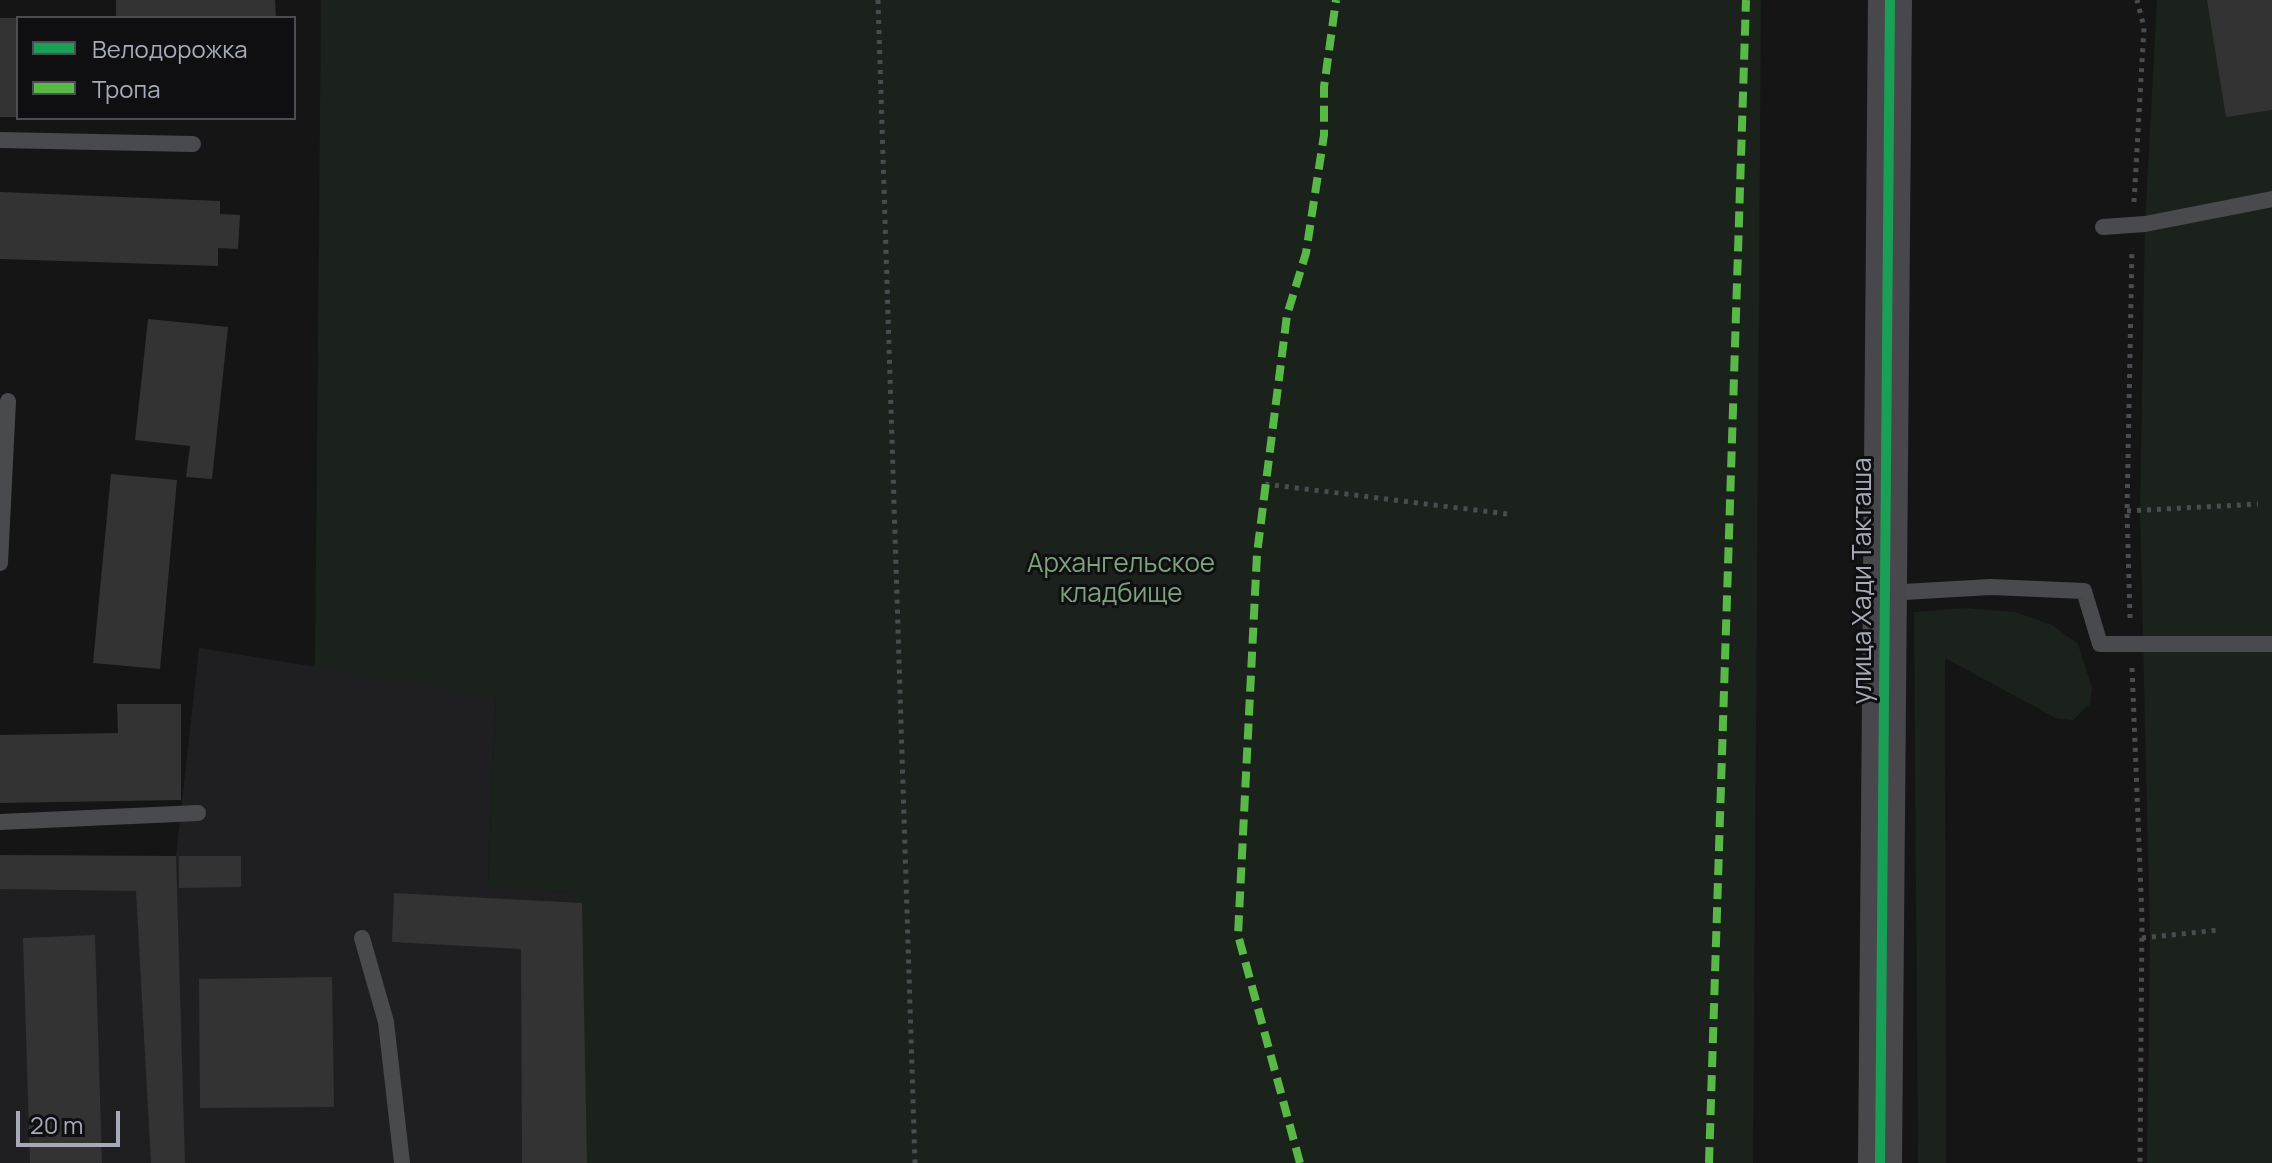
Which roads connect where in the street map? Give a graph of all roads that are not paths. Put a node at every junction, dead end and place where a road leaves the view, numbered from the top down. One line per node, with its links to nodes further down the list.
1 (1890, 0): 8 (street, улица Хади Такташа)
2 (0, 140): 3 (lane)
3 (193, 144)
4 (2272, 199): 5 (lane)
5 (2103, 227)
6 (8, 401): 7 (lane)
7 (0, 563)
8 (1886, 593): 9 (lane); 14 (street, улица Хади Такташа)
9 (2272, 644)
10 (198, 813): 11 (lane)
11 (0, 822)
12 (362, 938): 13 (lane)
13 (402, 1163)
14 (1880, 1163)

